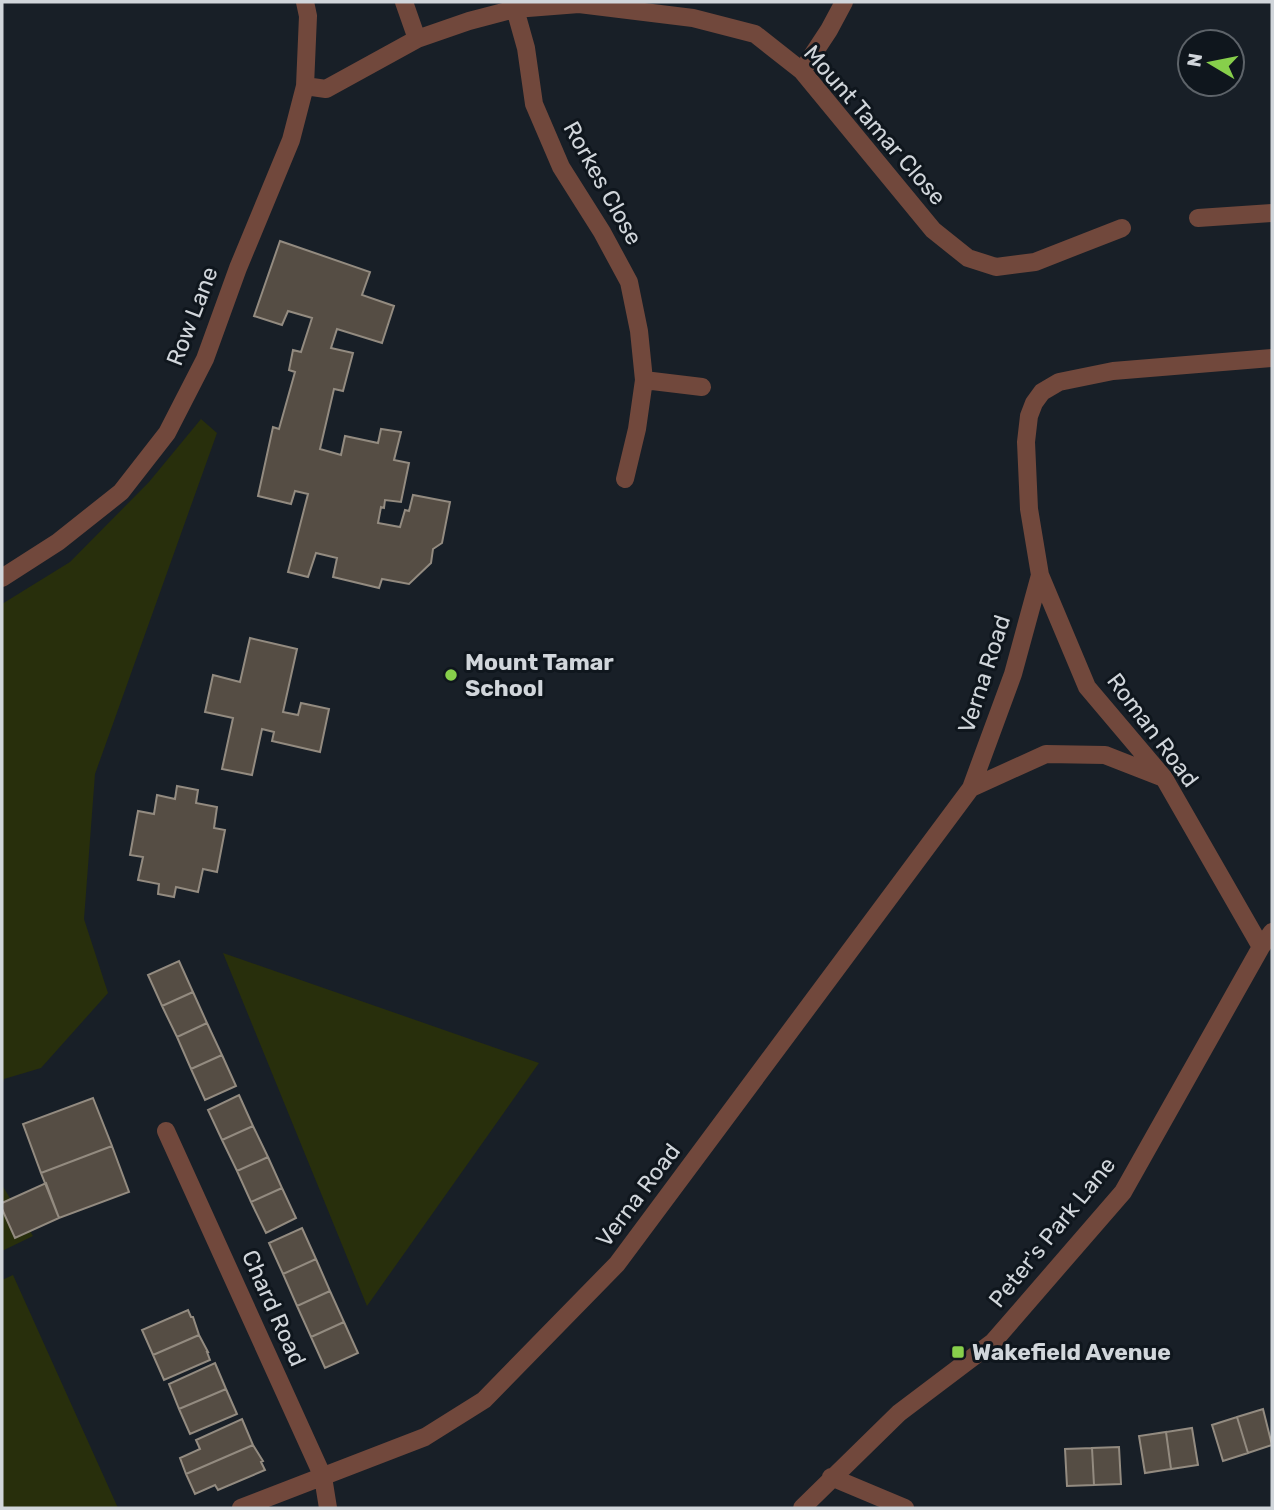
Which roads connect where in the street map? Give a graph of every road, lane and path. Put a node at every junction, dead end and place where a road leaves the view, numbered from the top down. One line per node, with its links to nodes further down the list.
1 (305, 2): 7 (street, Row Lane)
2 (404, 2): 5 (street)
3 (844, 2): 6 (street)
4 (515, 9): 5 (street, Mount Tamar Close); 6 (street, Mount Tamar Close); 12 (street, Rorkes Close)
5 (417, 39): 7 (street, Mount Tamar Close)
6 (802, 71): 10 (street, Mount Tamar Close)
7 (305, 86): 16 (street, Row Lane)
8 (1272, 214): 9 (street)
9 (1198, 218)
10 (1122, 228)
11 (1272, 358): 15 (street, Roman Road)
12 (644, 380): 13 (street); 14 (street, Rorkes Close)
13 (702, 387)
14 (625, 479)
15 (1040, 575): 17 (street, Roman Road); 18 (street, Verna Road)
16 (2, 578)
17 (1164, 778): 18 (street, Verna Road); 19 (street, Roman Road)
18 (971, 788): 21 (street, Verna Road)
19 (1267, 939): 22 (street, Peter's Park Lane)
20 (166, 1131): 21 (street, Chard Road)
21 (323, 1476): 23 (street, Verna Road); 24 (street, Chard Road)
22 (831, 1477): 25 (street, Peter's Park Lane); 26 (street)
23 (242, 1508)
24 (328, 1508)
25 (802, 1508)
26 (905, 1508)

